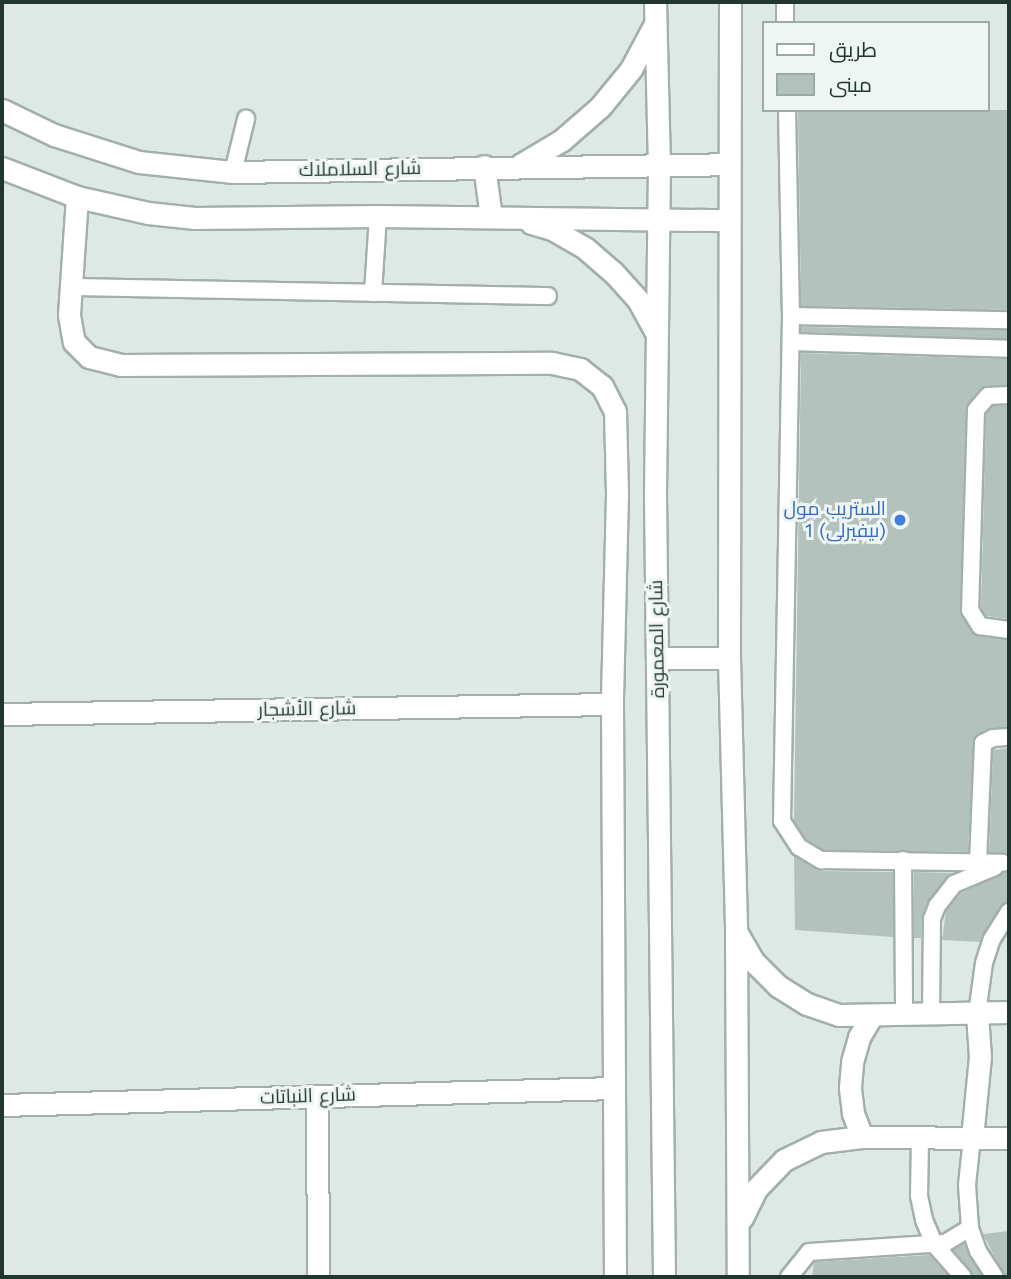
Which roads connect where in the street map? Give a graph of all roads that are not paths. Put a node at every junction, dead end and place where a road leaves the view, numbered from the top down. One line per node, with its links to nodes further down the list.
1 (656, 2): 5 (street, شارع المعمورة)
2 (730, 2): 9 (street)
3 (785, 2): 4 (lane)
4 (785, 21)
5 (654, 26): 10 (street); 11 (street, شارع المعمورة)
6 (2, 110): 14 (street, شارع السلاملاك)
7 (787, 112): 24 (lane)
8 (246, 119): 14 (lane)
9 (729, 164): 11 (street, شارع السلاملاك); 20 (street)
10 (520, 165): 11 (street, شارع السلاملاك); 12 (street, شارع السلاملاك)
11 (659, 165): 19 (street, شارع المعمورة)
12 (484, 166): 14 (street, شارع السلاملاك); 17 (street)
13 (2, 168): 15 (street)
14 (233, 172)
15 (77, 197): 16 (street); 21 (street)
16 (378, 216): 17 (street); 22 (lane)
17 (491, 217): 18 (street)
18 (516, 218): 19 (street); 26 (street)
19 (657, 219): 20 (street); 26 (street, شارع المعمورة)
20 (728, 220): 34 (street)
21 (70, 287): 22 (lane); 30 (street)
22 (373, 293): 23 (lane)
23 (548, 296)
24 (791, 316): 25 (lane); 27 (lane)
25 (1009, 320)
26 (657, 333): 31 (street, شارع المعمورة)
27 (791, 342): 28 (lane); 38 (lane)
28 (1009, 349)
29 (1009, 394): 32 (lane)
30 (617, 494): 31 (street); 35 (street)
31 (655, 495): 33 (street, شارع المعمورة)
32 (1009, 630)
33 (657, 658): 34 (street); 60 (street, شارع المعمورة)
34 (729, 658): 42 (street)
35 (612, 704): 36 (street, شارع الأشجار); 48 (street)
36 (2, 714)
37 (1009, 737): 40 (lane)
38 (903, 860): 40 (lane); 46 (lane)
39 (1006, 861): 40 (lane); 47 (lane)
40 (978, 863)
41 (1009, 912): 44 (lane)
42 (736, 933): 45 (street); 55 (street)
43 (1009, 1012): 44 (street)
44 (977, 1014): 47 (street); 52 (street)
45 (872, 1015): 46 (street); 51 (street)
46 (904, 1015): 47 (street)
47 (931, 1015)
48 (614, 1088): 49 (street, شارع النباتات); 59 (street)
49 (317, 1096): 50 (street, شارع النباتات); 58 (street)
50 (2, 1105)
51 (862, 1137): 54 (street); 55 (street)
52 (972, 1138): 53 (street); 54 (street); 56 (lane)
53 (1009, 1138)
54 (919, 1139): 57 (lane)
55 (739, 1226): 61 (street)
56 (970, 1228): 57 (lane); 64 (lane)
57 (934, 1244): 62 (lane); 63 (lane)
58 (318, 1277)
59 (615, 1277)
60 (664, 1277)
61 (738, 1277)
62 (789, 1277)
63 (963, 1277)
64 (995, 1277)

